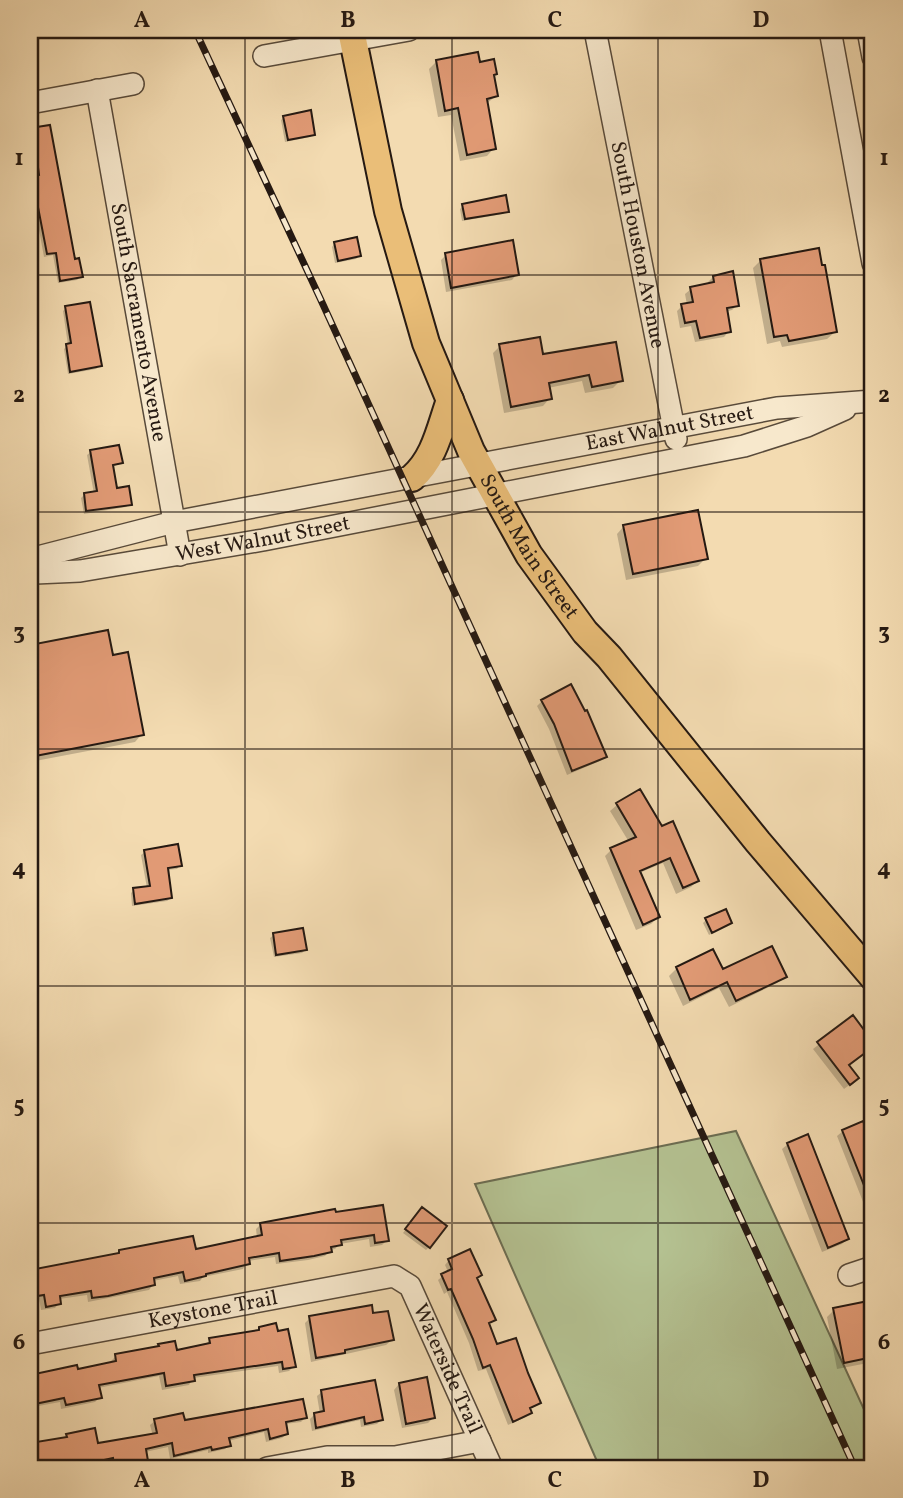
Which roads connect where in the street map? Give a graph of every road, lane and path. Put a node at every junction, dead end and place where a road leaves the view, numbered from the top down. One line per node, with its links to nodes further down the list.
1 (408, 30): 5 (street)
2 (596, 30): 14 (street, South Houston Avenue)
3 (830, 30): 11 (street)
4 (868, 30): 7 (street)
5 (352, 35): 6 (street); 12 (main road, South Main Street)
6 (264, 56)
7 (873, 57)
8 (133, 83): 9 (street)
9 (97, 90): 10 (street); 19 (street, South Sacramento Avenue)
10 (30, 103)
11 (873, 263)
12 (450, 400): 16 (main road, South Main Street); 17 (main road)
13 (867, 402): 14 (street, East Walnut Street); 15 (street, East Walnut Street)
14 (673, 428): 15 (street, South Houston Avenue); 16 (street, East Walnut Street)
15 (679, 459): 18 (street, East Walnut Street)
16 (480, 465): 17 (street, West Walnut Street); 18 (main road, South Main Street)
17 (412, 478): 19 (street, West Walnut Street)
18 (497, 495): 20 (street, West Walnut Street); 23 (main road, South Main Street)
19 (174, 522): 20 (street, South Sacramento Avenue); 21 (street, West Walnut Street)
20 (180, 555): 22 (street, West Walnut Street)
21 (30, 559)
22 (30, 571)
23 (873, 978)
24 (873, 1267): 25 (street)
25 (849, 1275)
26 (394, 1276): 27 (street, Keystone Trail); 28 (street, Waterside Trail)
27 (30, 1343)
28 (480, 1441): 29 (street); 30 (street, Waterside Trail)
29 (267, 1468)
30 (492, 1468)

